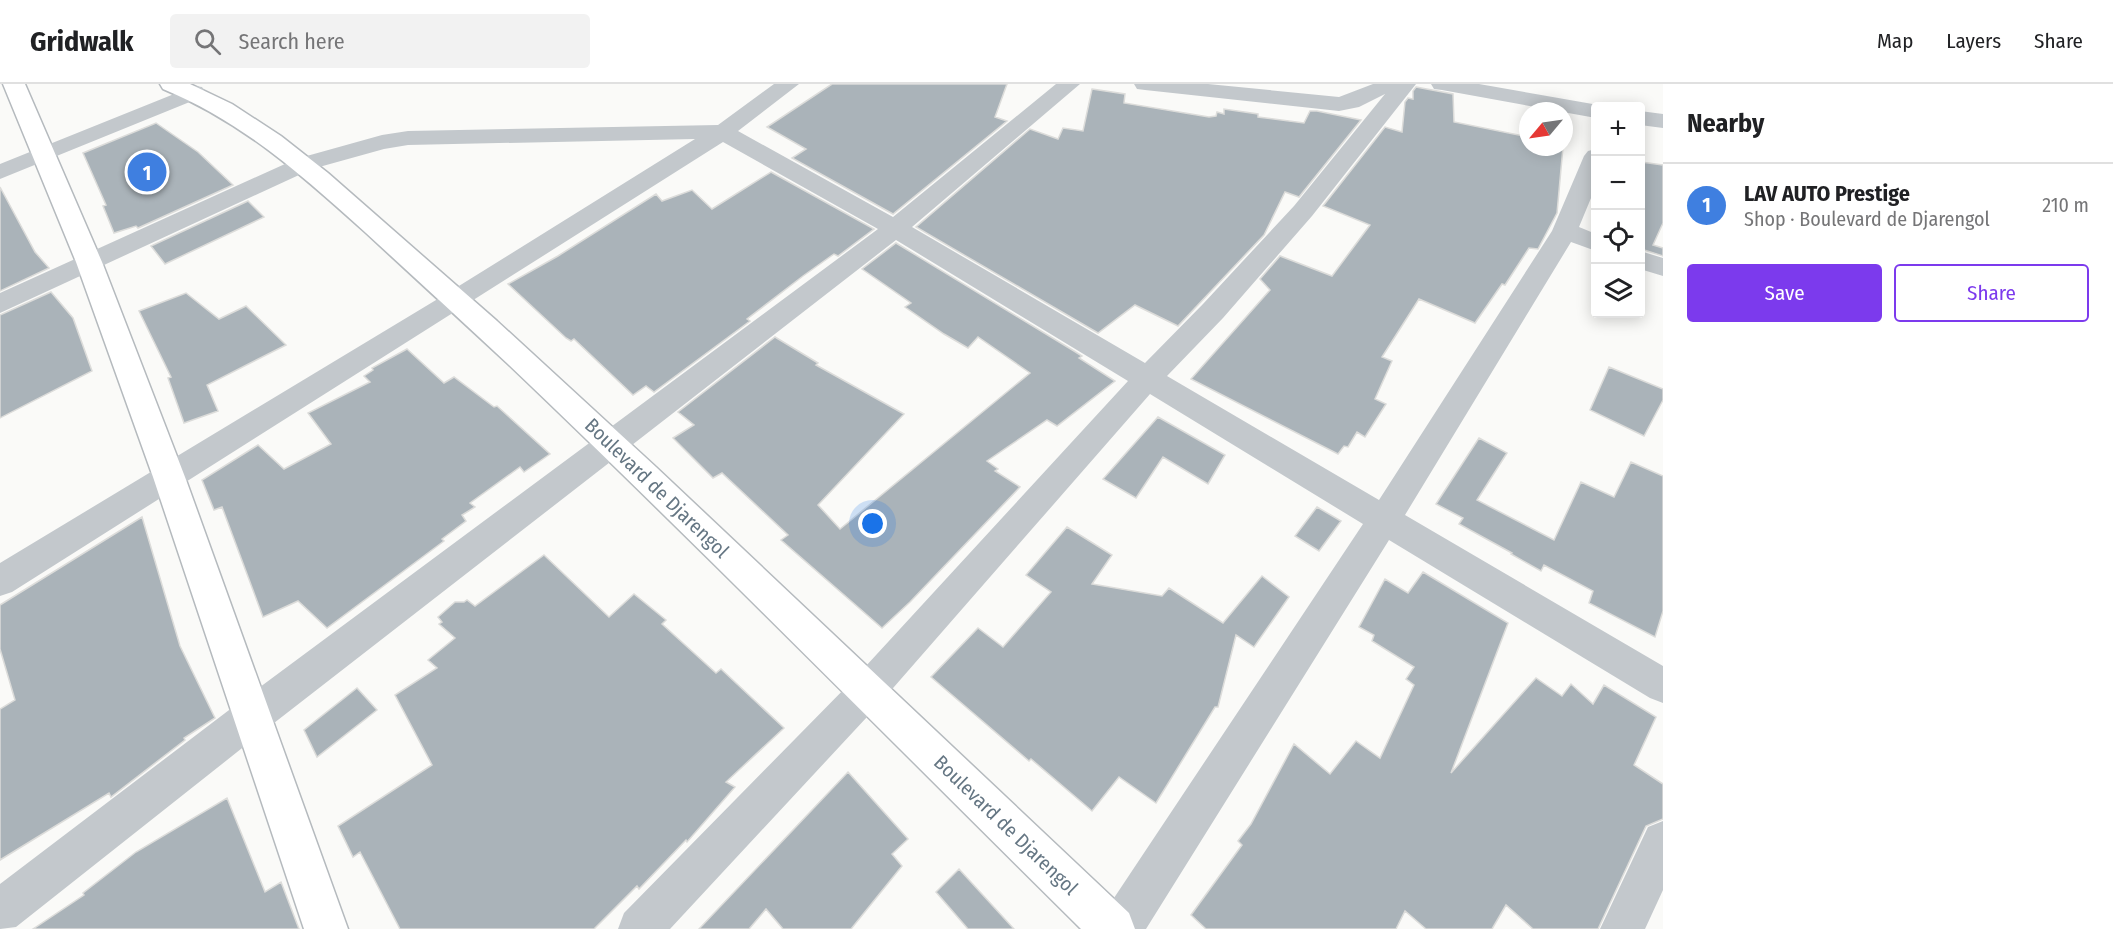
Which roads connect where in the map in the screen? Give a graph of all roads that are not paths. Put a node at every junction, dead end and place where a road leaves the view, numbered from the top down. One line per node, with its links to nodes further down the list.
1 (14, 84): 13 (main road)
2 (788, 84): 12 (street)
3 (1069, 84): 17 (street)
4 (1145, 84): 5 (street)
5 (1390, 84)
6 (1405, 84): 24 (street)
7 (1442, 84): 9 (street)
8 (182, 88): 13 (street); 14 (main road, Boulevard de Djarengol)
9 (1591, 110)
10 (1645, 119): 11 (street)
11 (1663, 121)
12 (723, 132): 14 (street); 17 (street); 22 (street)
13 (44, 154): 15 (street); 20 (main road)
14 (304, 164): 20 (street); 22 (main road, Boulevard de Djarengol)
15 (0, 172)
16 (1591, 181): 18 (street)
17 (895, 228): 24 (street); 25 (street)
18 (1580, 237): 27 (street)
19 (1645, 261): 21 (street)
20 (89, 262): 23 (street); 26 (main road)
21 (1663, 268)
22 (456, 300): 25 (main road, Boulevard de Djarengol); 26 (street)
23 (0, 304)
24 (1147, 379): 27 (street); 30 (street)
25 (611, 443): 30 (main road, Boulevard de Djarengol); 31 (street)
26 (169, 477): 28 (street); 31 (main road)
27 (1384, 520): 29 (street); 37 (street)
28 (0, 581)
29 (1663, 686)
30 (867, 691): 35 (street); 36 (main road, Boulevard de Djarengol)
31 (251, 717): 33 (street); 34 (main road)
32 (1663, 842): 38 (street)
33 (0, 911)
34 (326, 929)
35 (640, 929)
36 (1113, 929)
37 (1120, 929)
38 (1622, 929)

